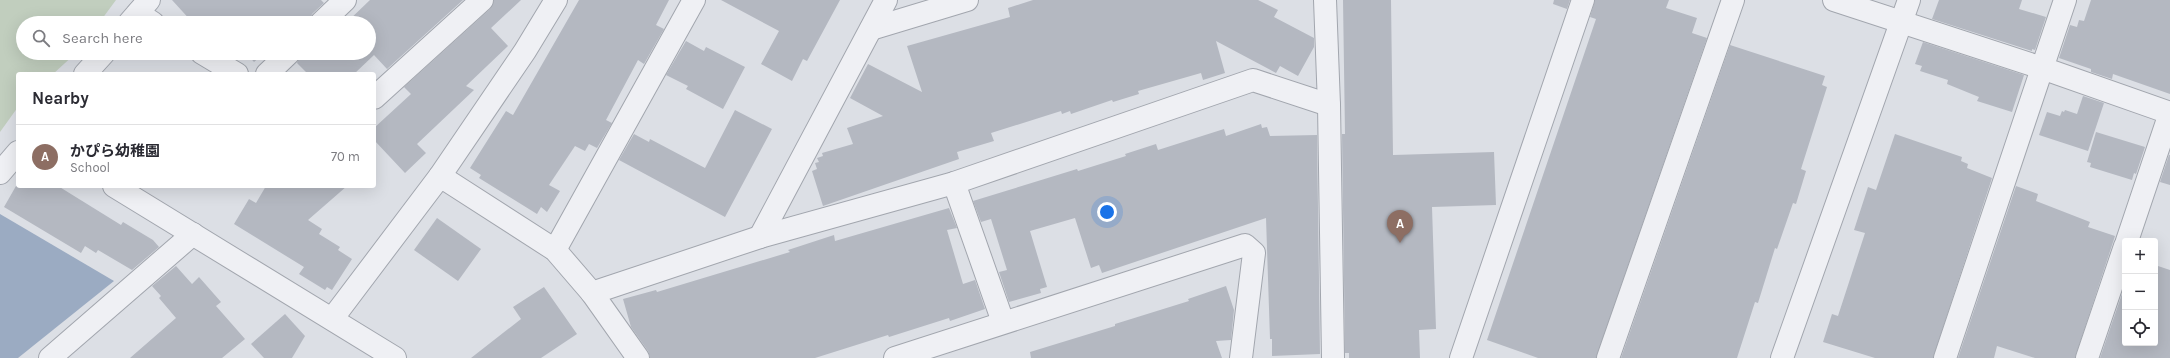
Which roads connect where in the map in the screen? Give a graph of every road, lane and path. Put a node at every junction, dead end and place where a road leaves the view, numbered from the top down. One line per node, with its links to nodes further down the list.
1 (345, 0): 13 (street)
2 (482, 0): 23 (street)
3 (556, 0): 28 (street)
4 (694, 0): 34 (street)
5 (886, 0): 15 (street)
6 (967, 0): 15 (street)
7 (1325, 0): 24 (street)
8 (1583, 0): 45 (street)
9 (1733, 0): 46 (street)
10 (1834, 0): 14 (street)
11 (1909, 0): 14 (street)
12 (2065, 0): 19 (street)
13 (328, 16)
14 (1901, 23): 19 (street); 47 (street)
15 (871, 29): 32 (street)
16 (98, 60): 20 (street)
17 (214, 60): 21 (street)
18 (282, 60): 22 (street)
19 (2042, 68): 25 (street); 48 (street)
20 (87, 72)
21 (234, 72)
22 (269, 72)
23 (376, 96)
24 (1329, 105): 29 (street); 44 (street)
25 (2170, 113): 33 (street)
26 (16, 154): 27 (street)
27 (0, 173)
28 (440, 176): 34 (street); 37 (street)
29 (954, 183): 32 (street); 38 (street)
30 (117, 188): 31 (street)
31 (193, 234): 37 (street); 39 (street)
32 (760, 237): 36 (street)
33 (2128, 238)
34 (556, 250): 36 (street)
35 (2122, 255): 49 (street)
36 (592, 293): 41 (street)
37 (332, 319): 40 (street)
38 (1003, 322): 42 (street); 43 (street)
39 (50, 358)
40 (395, 358)
41 (638, 358)
42 (895, 358)
43 (1241, 358)
44 (1333, 358)
45 (1461, 358)
46 (1608, 358)
47 (1782, 358)
48 (1945, 358)
49 (2087, 358)

